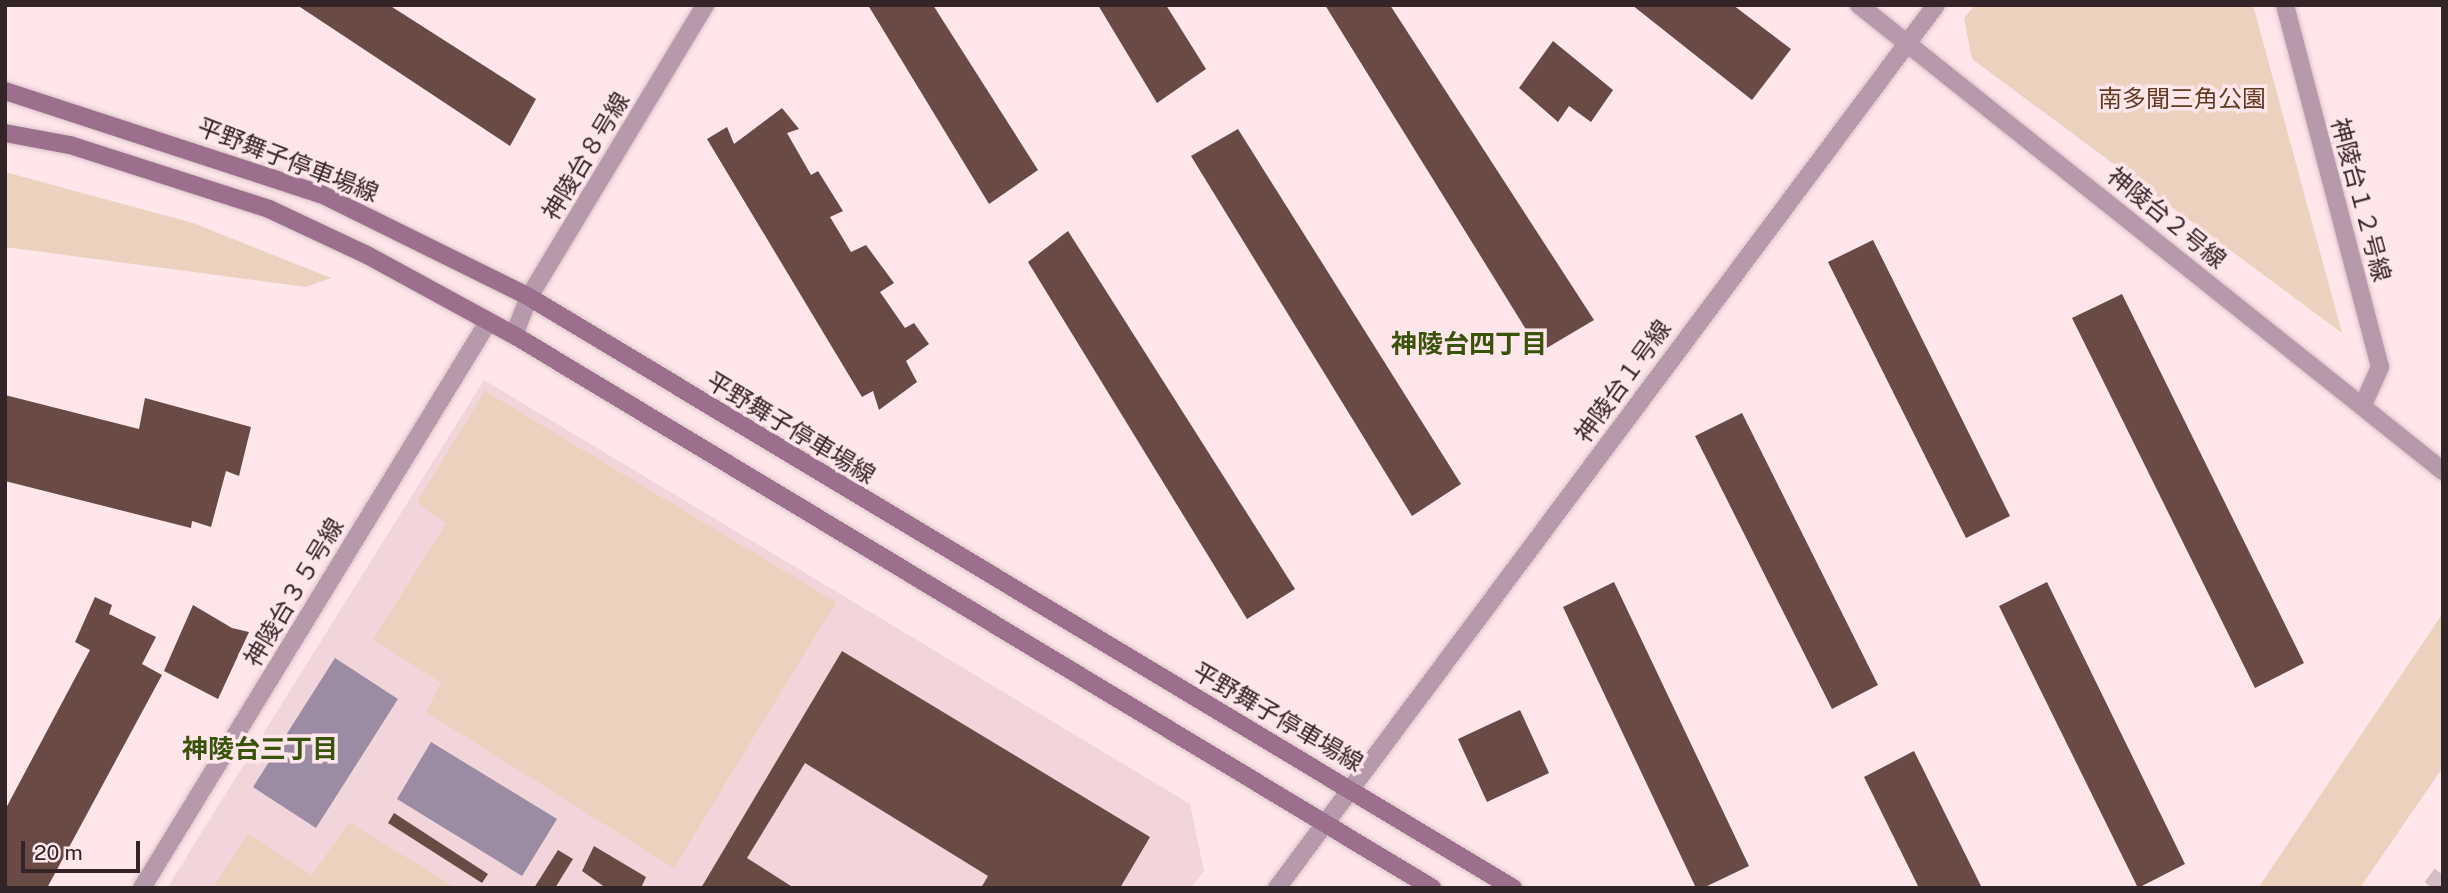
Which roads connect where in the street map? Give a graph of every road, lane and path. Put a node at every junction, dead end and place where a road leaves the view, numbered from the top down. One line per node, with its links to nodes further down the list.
1 (705, 5): 8 (street, 神陵台８号線)
2 (1859, 5): 5 (street, 神陵台２号線)
3 (1936, 5): 5 (street, 神陵台１号線)
4 (2285, 5): 11 (street, 神陵台１２号線)
5 (1906, 40): 11 (street, 神陵台２号線); 13 (street, 神陵台１号線)
6 (5, 91): 8 (main road, 平野舞子停車場線)
7 (5, 133): 9 (main road)
8 (529, 297): 10 (street, 神陵台８号線); 13 (main road, 平野舞子停車場線)
9 (488, 322): 10 (main road); 15 (street, 神陵台３５号線)
10 (514, 335): 14 (main road)
11 (2362, 405): 12 (street, 神陵台２号線)
12 (2443, 471)
13 (1353, 789): 14 (street, 神陵台１号線); 18 (main road, 平野舞子停車場線)
14 (1329, 822): 16 (street, 神陵台１号線); 17 (main road)
15 (142, 888)
16 (1277, 888)
17 (1432, 888)
18 (1513, 888)

